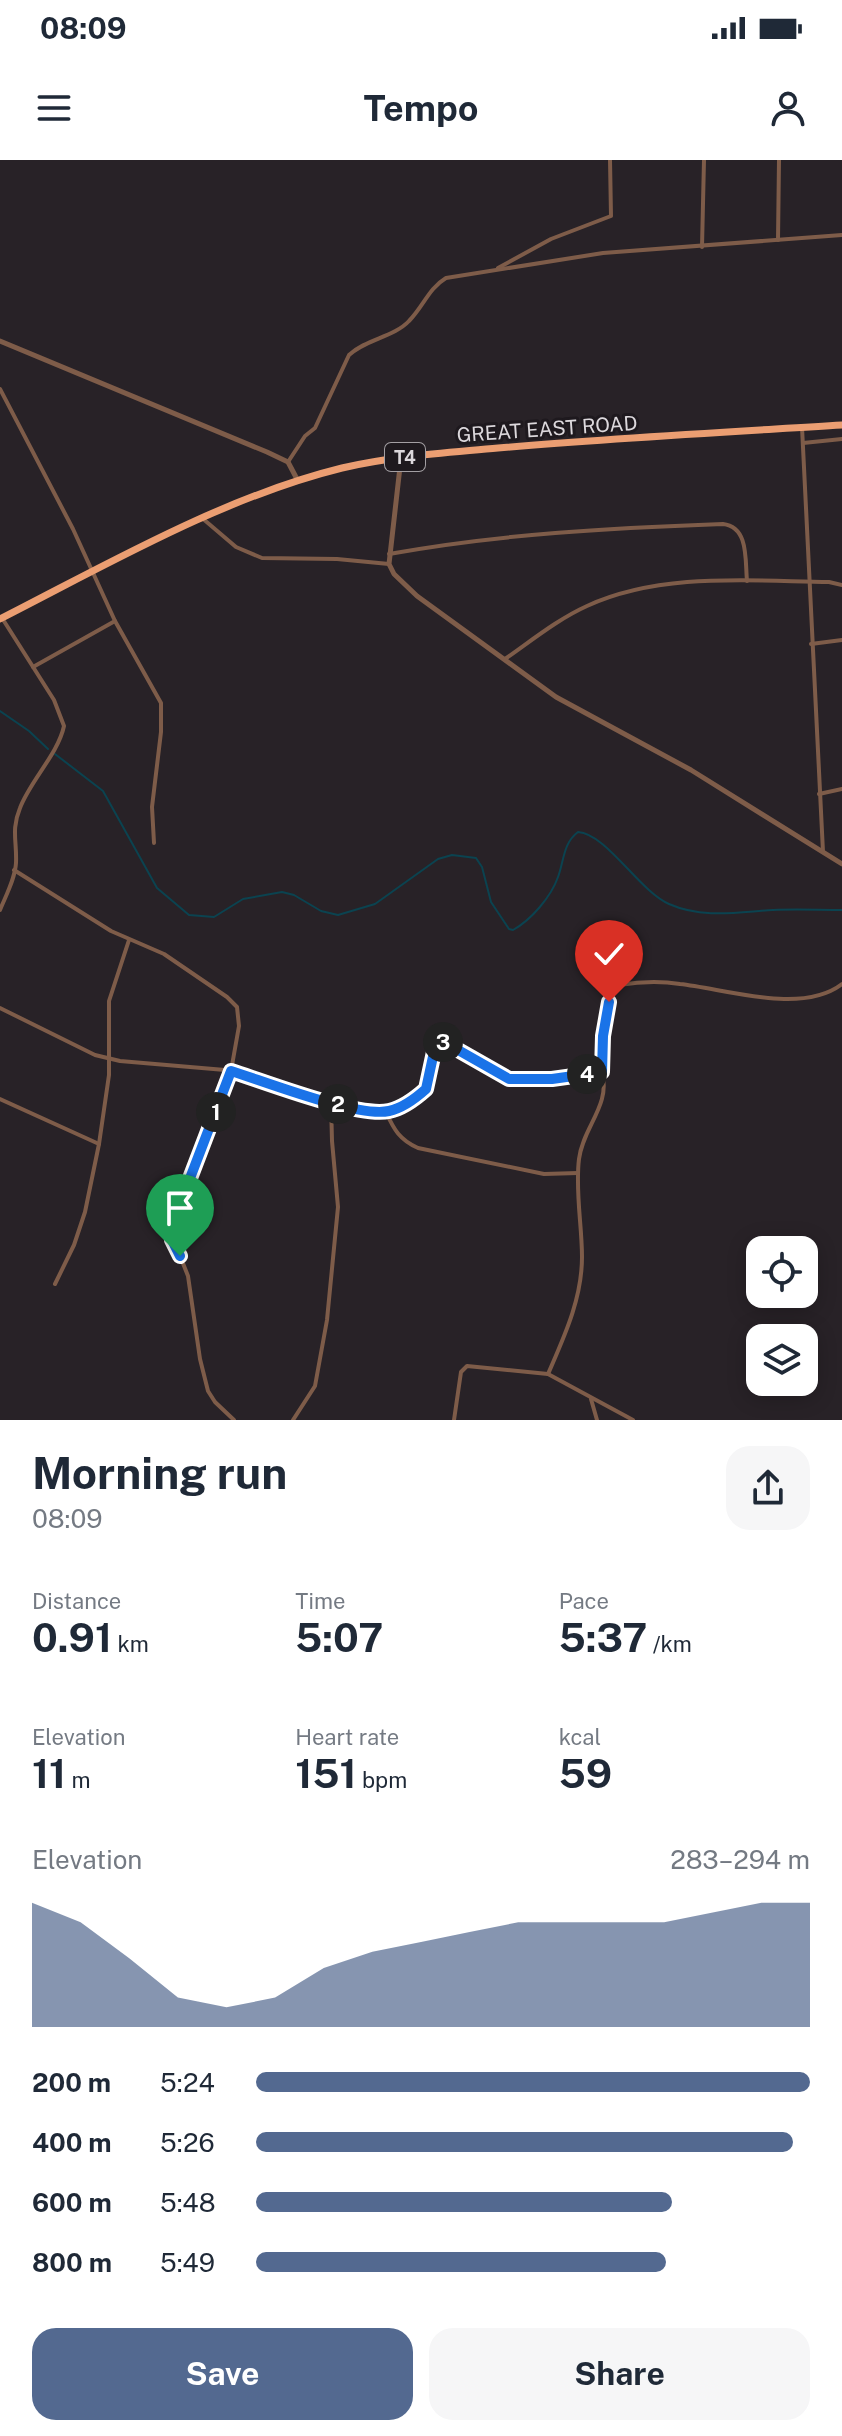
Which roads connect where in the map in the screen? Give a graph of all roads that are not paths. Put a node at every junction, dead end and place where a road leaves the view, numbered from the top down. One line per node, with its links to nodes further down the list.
1 (610, 160): 7 (street)
2 (704, 160): 6 (street)
3 (779, 160): 5 (street)
4 (842, 235): 5 (street)
5 (778, 240): 6 (street)
6 (702, 247): 7 (street)
7 (496, 269): 15 (street)
8 (0, 341): 15 (street)
9 (0, 389): 20 (street)
10 (842, 425): 11 (highway, GREAT EAST ROAD / T4)
11 (802, 427): 13 (street); 14 (highway, GREAT EAST ROAD / T4)
12 (842, 439): 13 (street)
13 (803, 443): 22 (street)
14 (401, 458): 16 (highway, GREAT EAST ROAD / T4); 18 (street)
15 (288, 462): 16 (street)
16 (298, 481): 17 (highway, GREAT EAST ROAD / T4)
17 (202, 518): 19 (street); 20 (highway, GREAT EAST ROAD / T4)
18 (389, 554): 19 (street); 21 (street)
19 (389, 564): 28 (street)
20 (93, 570): 24 (highway, GREAT EAST ROAD / T4); 25 (street)
21 (747, 581): 22 (street); 28 (street)
22 (809, 581): 23 (street); 27 (street)
23 (842, 585)
24 (1, 618): 29 (street)
25 (115, 621): 29 (street); 32 (street)
26 (842, 640): 27 (street)
27 (811, 644): 31 (street)
28 (503, 660): 33 (street)
29 (33, 667): 35 (street)
30 (842, 789): 31 (street)
31 (819, 794): 33 (street)
32 (154, 843)
33 (823, 852): 34 (street)
34 (842, 864)
35 (14, 870): 36 (street); 37 (street)
36 (0, 910)
37 (129, 940): 40 (street); 41 (street)
38 (842, 984): 42 (street)
39 (0, 1008): 40 (street)
40 (110, 1060): 41 (street); 46 (street)
41 (231, 1071): 44 (street); 51 (street)
42 (602, 1072): 45 (street); 47 (street)
43 (0, 1099): 46 (street)
44 (331, 1103): 45 (street); 52 (street)
45 (386, 1112): 47 (street)
46 (99, 1144): 48 (street)
47 (578, 1173): 49 (street)
48 (55, 1284)
49 (548, 1374): 50 (street); 53 (street)
50 (591, 1399): 54 (street); 55 (street)
51 (234, 1420)
52 (293, 1420)
53 (454, 1420)
54 (597, 1420)
55 (633, 1420)

